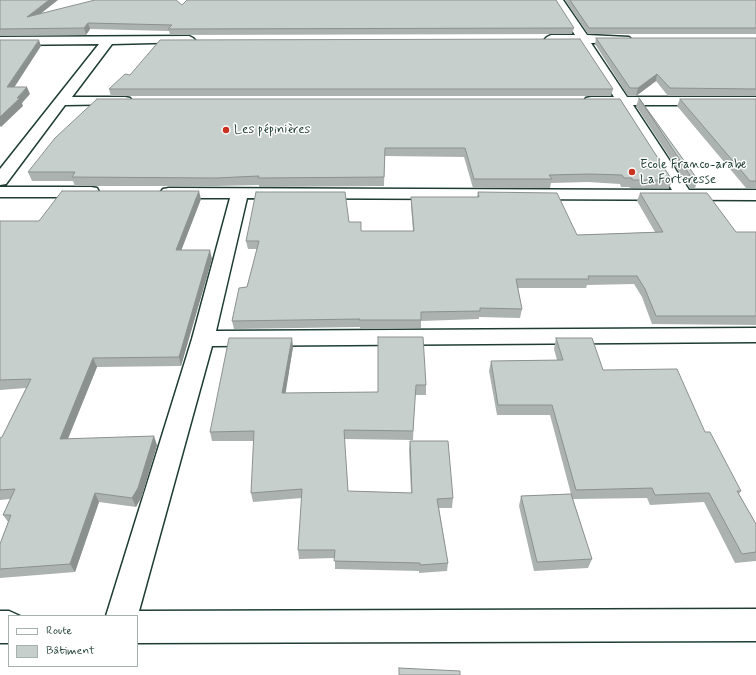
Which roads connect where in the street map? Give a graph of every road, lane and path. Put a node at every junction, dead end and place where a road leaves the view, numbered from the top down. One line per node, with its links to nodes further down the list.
1 (558, 0): 3 (street)
2 (542, 39): 3 (street)
3 (581, 39): 4 (street); 10 (street)
4 (637, 39)
5 (203, 40): 7 (street)
6 (0, 41): 7 (street)
7 (108, 41): 12 (street)
8 (140, 101): 12 (street)
9 (575, 101): 10 (street)
10 (623, 101): 11 (street); 18 (street)
11 (756, 101)
12 (61, 102): 13 (street)
13 (0, 180)
14 (0, 192): 15 (street)
15 (109, 193)
16 (155, 193): 17 (street)
17 (240, 194): 18 (street); 21 (street)
18 (683, 194): 19 (street)
19 (756, 195)
20 (756, 336): 21 (street)
21 (203, 339): 22 (street)
22 (122, 615)
23 (756, 625): 24 (street)
24 (138, 627)

